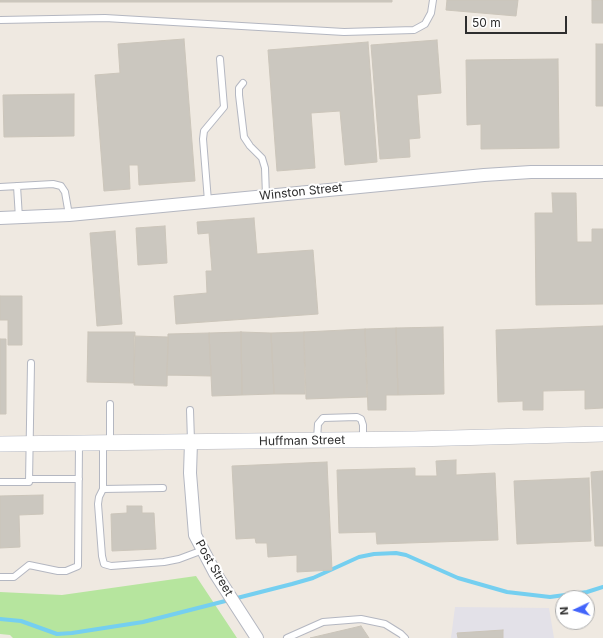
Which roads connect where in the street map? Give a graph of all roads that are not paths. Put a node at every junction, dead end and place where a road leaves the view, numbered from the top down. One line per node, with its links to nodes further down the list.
1 (433, 0): 2 (lane)
2 (0, 20)
3 (220, 59): 9 (lane)
4 (243, 83): 8 (lane)
5 (603, 172): 8 (street, Winston Street)
6 (17, 186): 7 (lane); 10 (lane); 12 (lane)
7 (0, 187)
8 (266, 196): 9 (street, Winston Street)
9 (208, 201): 10 (street, Winston Street)
10 (69, 215): 12 (street, Winston Street)
11 (0, 218): 12 (street, Winston Street)
12 (19, 218)
13 (31, 363): 22 (lane)
14 (110, 404): 20 (lane)
15 (190, 410): 19 (lane)
16 (603, 434): 18 (street, Huffman Street)
17 (317, 440): 18 (street, Huffman Street); 18 (lane); 19 (street, Huffman Street)
18 (363, 440)
19 (191, 442): 20 (street, Huffman Street); 29 (street, Post Street)
20 (107, 443): 23 (street, Huffman Street); 28 (lane)
21 (0, 444): 22 (street, Huffman Street)
22 (29, 444): 23 (street, Huffman Street); 25 (lane)
23 (79, 444): 24 (lane)
24 (79, 479): 25 (lane); 30 (lane)
25 (29, 480): 26 (lane)
26 (0, 482)
27 (163, 488): 28 (lane)
28 (103, 489): 29 (lane)
29 (203, 550): 31 (street, Post Street)
30 (0, 578)
31 (257, 638)
32 (288, 638): 33 (lane)
33 (404, 638)

